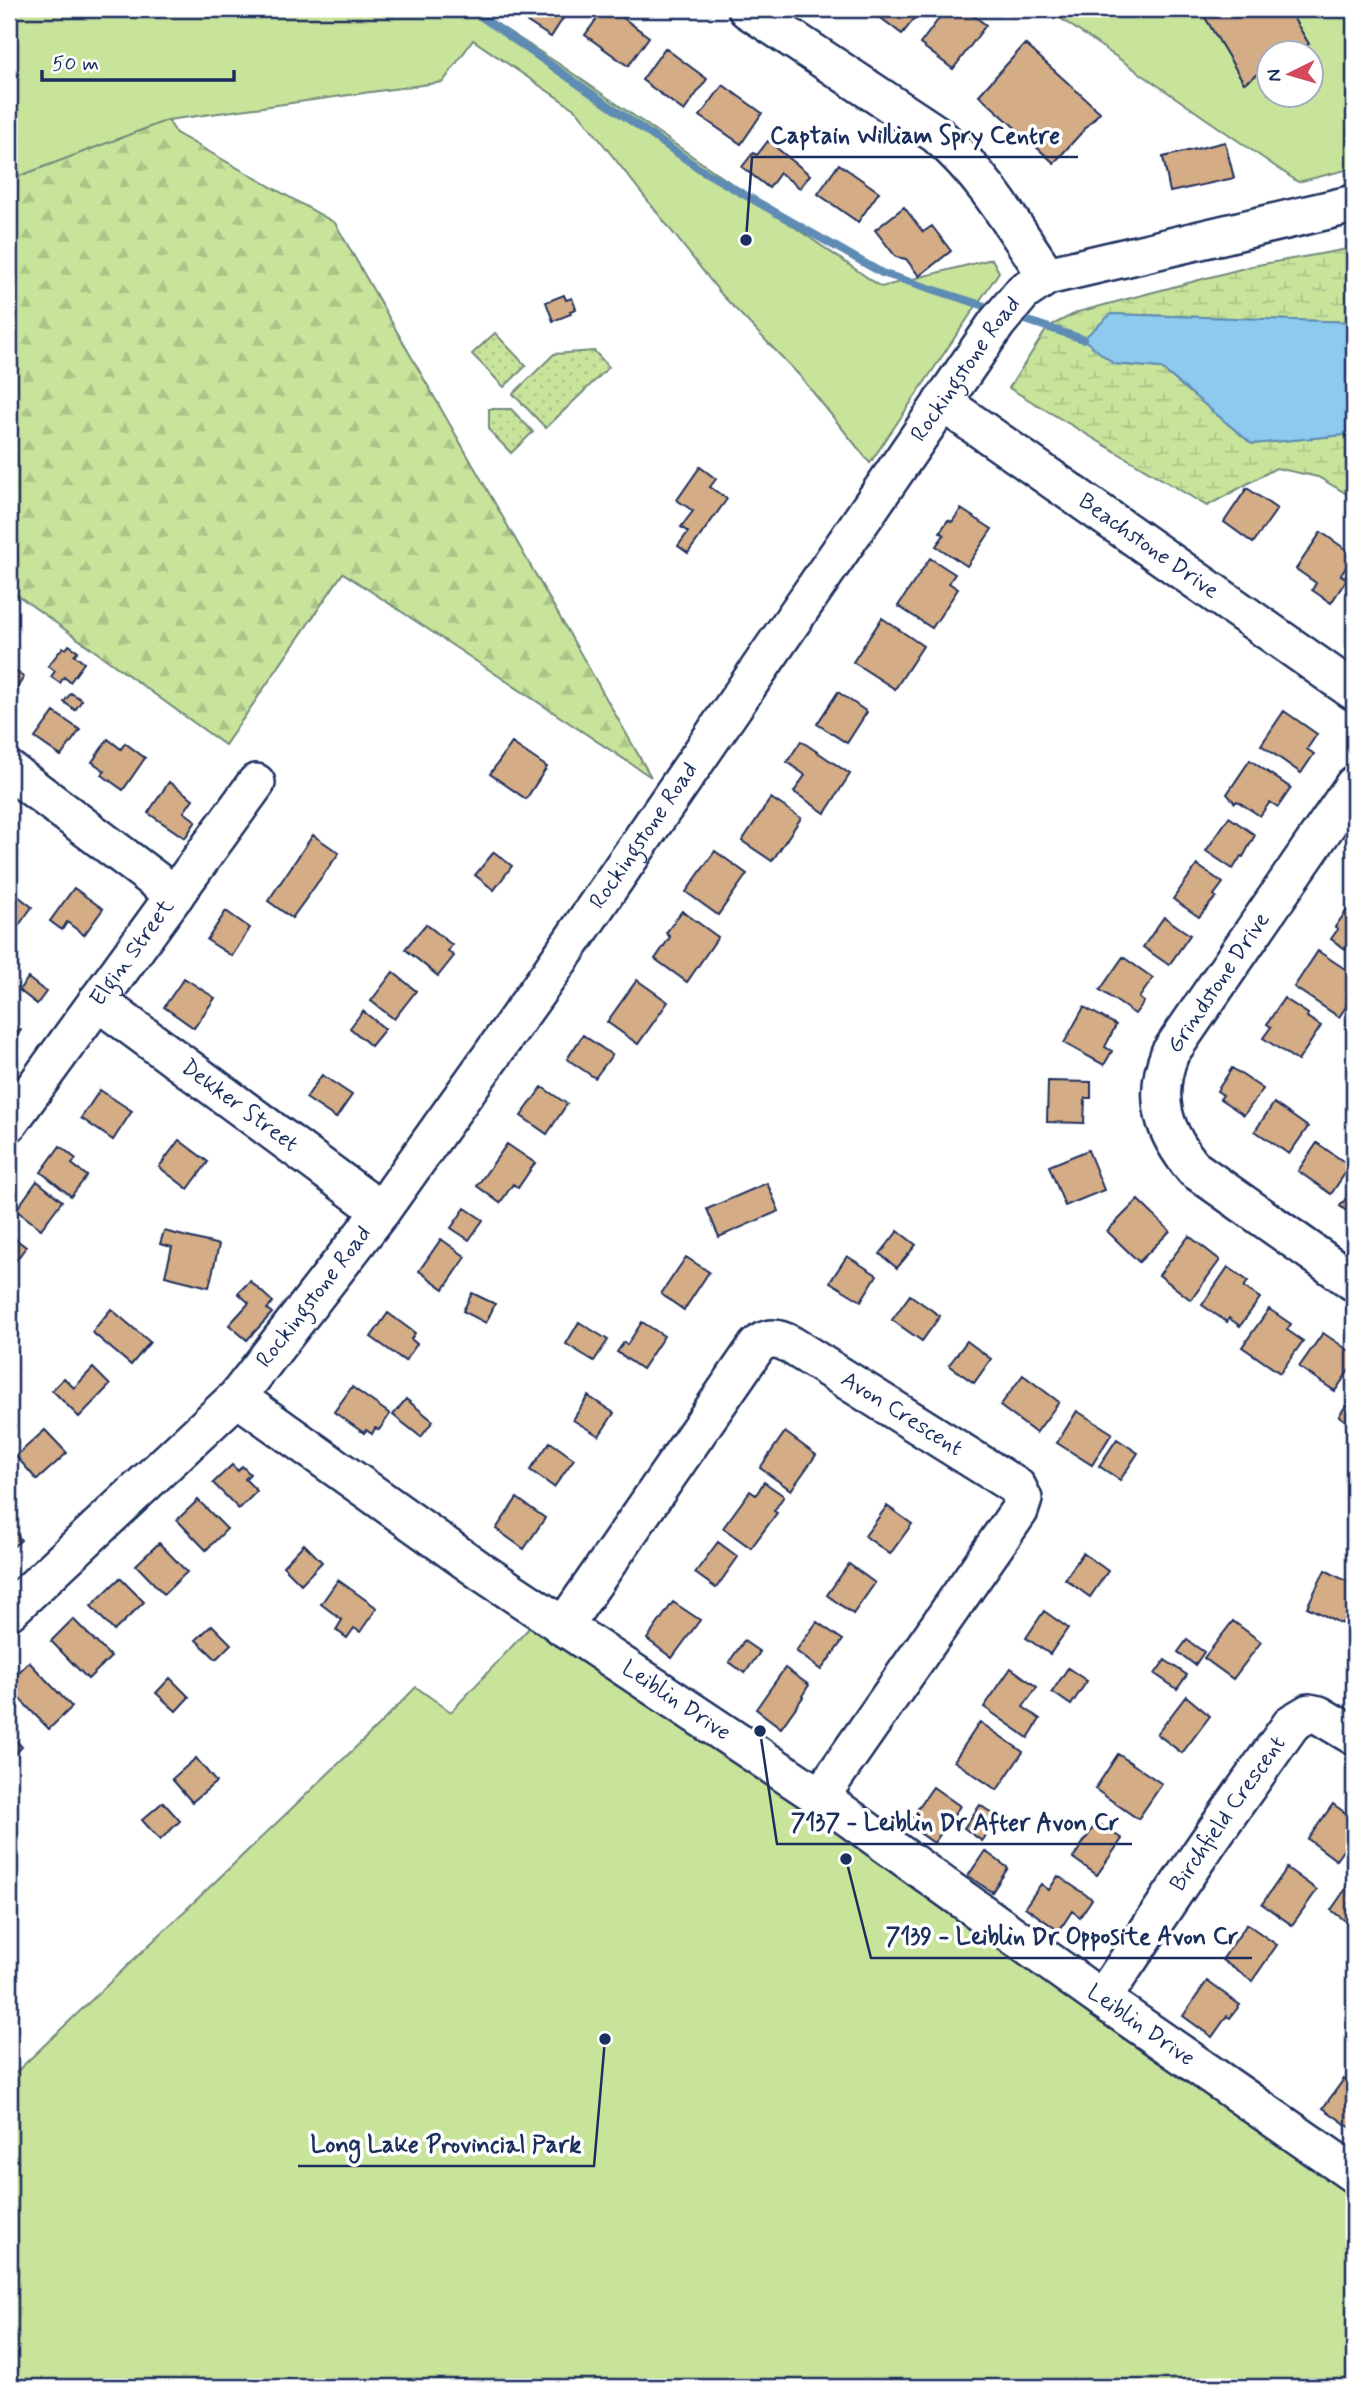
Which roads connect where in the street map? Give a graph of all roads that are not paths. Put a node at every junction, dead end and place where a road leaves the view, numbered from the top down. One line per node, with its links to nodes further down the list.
1 (747, 9): 3 (street)
2 (1354, 204): 3 (street, Rockingstone Road)
3 (1047, 276): 4 (street, Rockingstone Road)
4 (942, 402): 5 (street, Beachstone Drive); 12 (street, Rockingstone Road)
5 (1354, 691)
6 (9, 770): 9 (street)
7 (256, 783): 9 (street, Elgin Street)
8 (1354, 786): 13 (street, Grindstone Drive)
9 (175, 895): 10 (street, Elgin Street)
10 (97, 1001): 11 (street, Elgin Street); 12 (street, Dekker Street)
11 (9, 1122)
12 (381, 1212): 14 (street, Rockingstone Road)
13 (1354, 1282)
14 (237, 1397): 15 (street, Rockingstone Road); 16 (street, Leiblin Drive)
15 (9, 1611)
16 (563, 1627): 18 (street, Leiblin Drive); 18 (street, Avon Crescent)
17 (1354, 1736): 19 (street, Birchfield Crescent)
18 (820, 1797): 19 (street, Leiblin Drive)
19 (1102, 2000): 20 (street, Leiblin Drive)
20 (1354, 2174)

